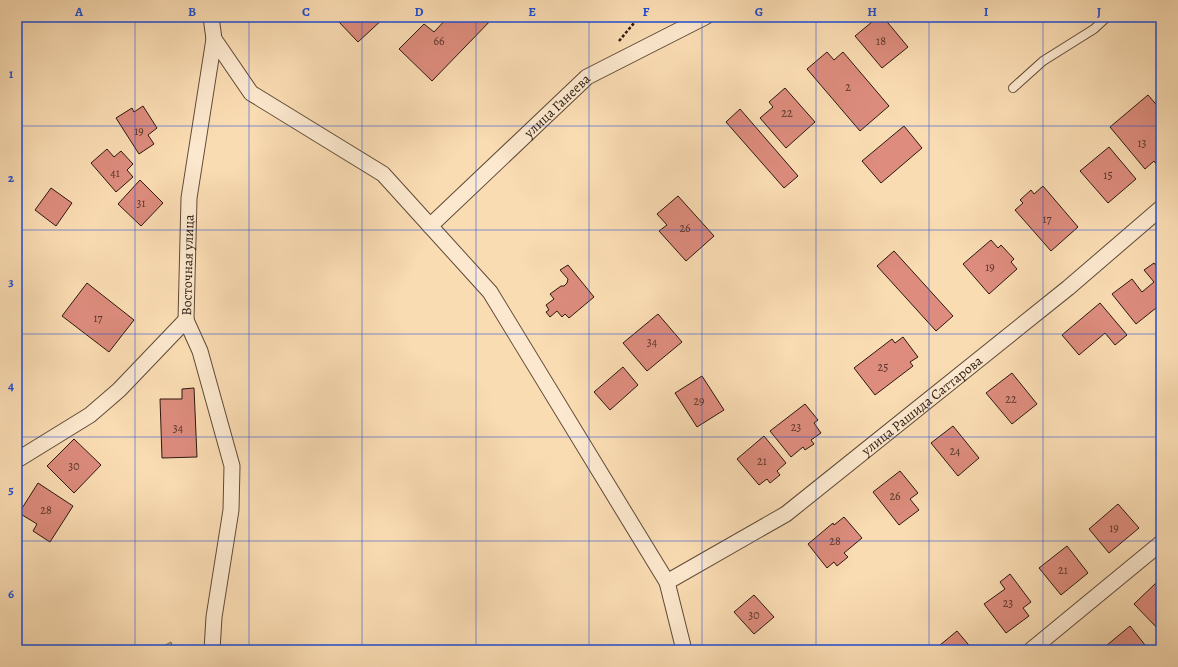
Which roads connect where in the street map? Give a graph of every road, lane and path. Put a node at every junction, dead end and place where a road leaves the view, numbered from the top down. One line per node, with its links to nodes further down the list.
1 (211, 17): 4 (street)
2 (705, 17): 7 (street, улица Ганеева)
3 (1107, 17): 5 (lane)
4 (214, 39): 7 (street); 8 (street, Восточная улица)
5 (1013, 88)
6 (1161, 208): 11 (street, улица Рашида Саттарова)
7 (430, 226): 11 (street)
8 (186, 320): 9 (street, Восточная улица); 12 (street)
9 (17, 460)
10 (1161, 544): 14 (street)
11 (667, 582): 13 (street)
12 (212, 650)
13 (684, 650)
14 (1031, 650)

